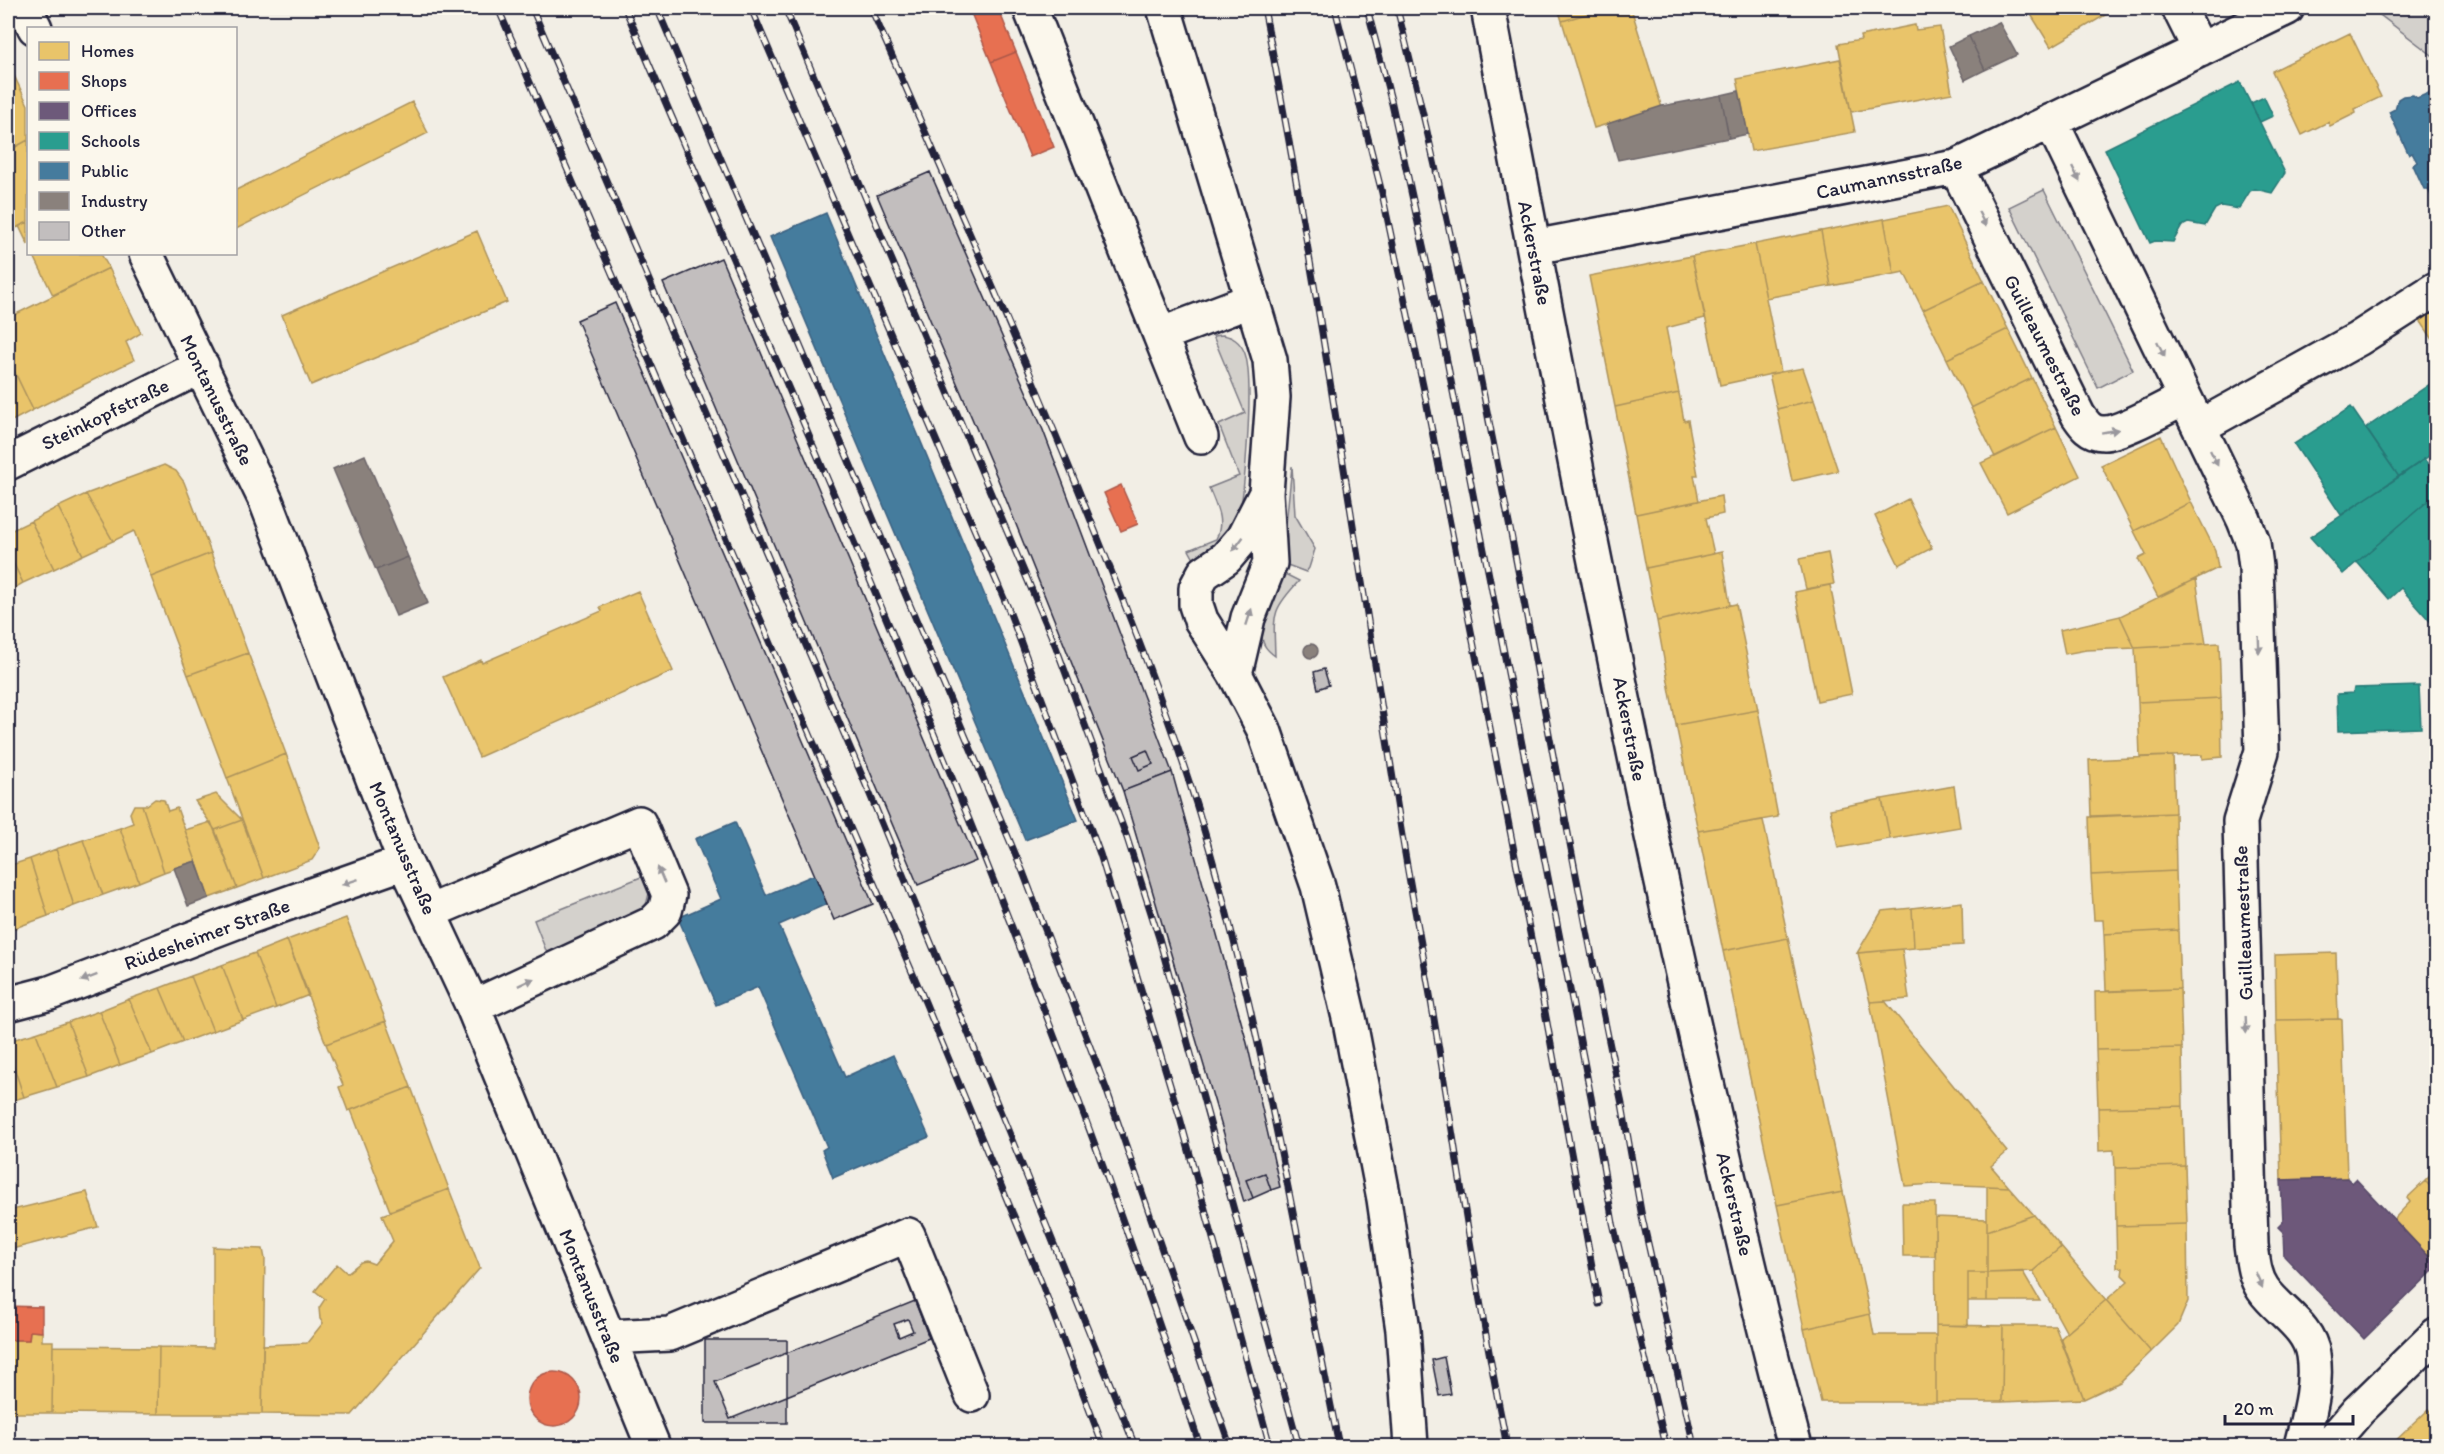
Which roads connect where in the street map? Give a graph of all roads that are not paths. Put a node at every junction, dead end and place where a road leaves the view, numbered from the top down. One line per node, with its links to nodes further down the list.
1 (25, 8): 7 (street)
2 (1030, 8): 15 (street)
3 (1164, 8): 14 (street)
4 (1488, 8): 11 (street, Ackerstraße)
5 (2179, 8): 8 (street)
6 (2287, 8): 8 (street, Caumannsstraße)
7 (34, 27)
8 (2200, 50): 9 (street, Caumannsstraße)
9 (2051, 121): 10 (street, Caumannsstraße); 17 (street, Guilleaumestraße, one-way to 17)
10 (1956, 166): 11 (street, Caumannsstraße); 17 (street, Guilleaumestraße, one-way to 17)
11 (1533, 247): 32 (street, Ackerstraße)
12 (146, 255): 16 (street, Montanusstraße)
13 (2436, 289): 18 (street)
14 (1252, 300): 15 (street); 21 (street)
15 (1160, 335): 19 (street)
16 (202, 366): 20 (street, Steinkopfstraße); 23 (street, Montanusstraße)
17 (2185, 398): 18 (street, Guilleaumestraße)
18 (2199, 426): 33 (street, Guilleaumestraße, one-way to 33)
19 (1201, 437)
20 (8, 462)
21 (1266, 493): 22 (street, one-way to 21); 22 (street, one-way to 22)
22 (1235, 674): 31 (street)
23 (405, 862): 24 (street, Montanusstraße); 25 (street, Rüdesheimer Straße, one-way to 25)
24 (429, 912): 26 (street, Montanusstraße); 26 (street, one-way to 24)
25 (8, 1004)
26 (473, 1007): 28 (street, Montanusstraße)
27 (2436, 1335): 34 (street)
28 (608, 1337): 29 (street); 30 (street, Montanusstraße)
29 (972, 1395)
30 (653, 1446)
31 (1411, 1446)
32 (1795, 1446)
33 (2301, 1446)
34 (2328, 1446)

